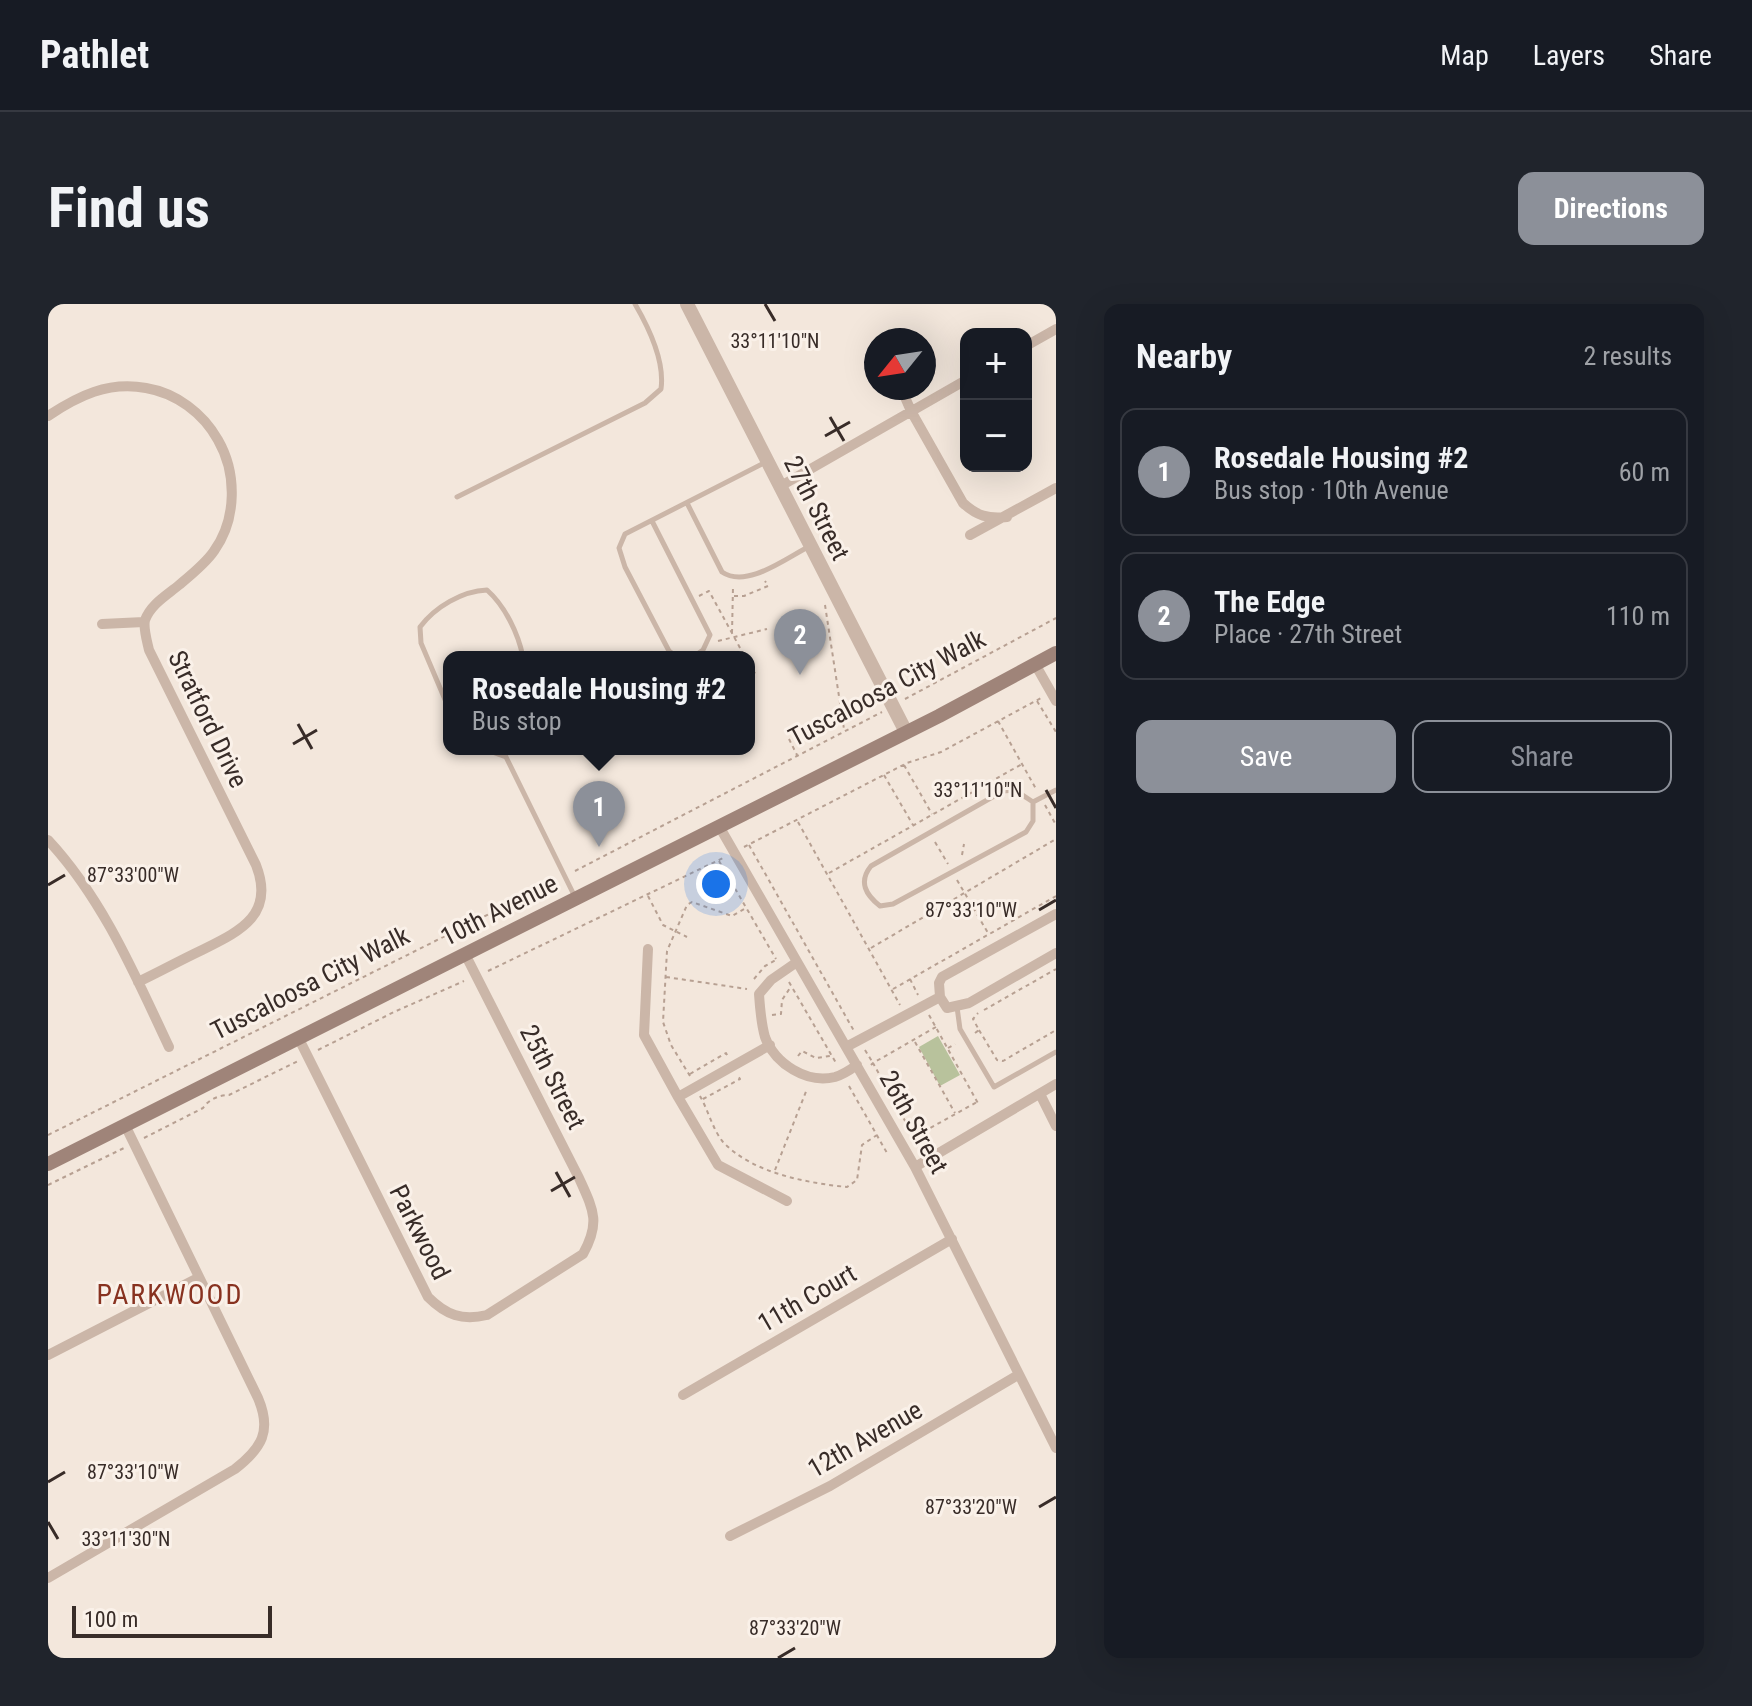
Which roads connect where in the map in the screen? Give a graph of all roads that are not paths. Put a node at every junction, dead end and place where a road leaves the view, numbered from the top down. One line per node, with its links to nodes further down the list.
1 (635, 304): 12 (lane)
2 (687, 304): 9 (street, 27th Street)
3 (1056, 329): 4 (street)
4 (1032, 343)
5 (960, 383): 7 (street)
6 (906, 400): 7 (street)
7 (911, 411): 10 (street); 14 (street)
8 (48, 416): 18 (street)
9 (767, 462): 10 (street, 27th Street); 13 (lane)
10 (779, 487): 17 (street, 27th Street)
11 (1056, 488): 14 (street)
12 (457, 497)
13 (687, 503): 15 (lane); 17 (lane)
14 (1007, 517): 16 (street)
15 (652, 521): 21 (lane); 22 (lane)
16 (970, 535)
17 (810, 546): 27 (street, 27th Street)
18 (144, 622): 19 (street); 40 (street, Stratford Drive)
19 (102, 624)
20 (522, 651): 25 (lane)
21 (669, 651)
22 (702, 651)
23 (1056, 653): 24 (main road, 10th Avenue)
24 (1035, 664): 26 (street); 27 (main road, 10th Avenue)
25 (443, 695)
26 (1054, 696)
27 (906, 732): 32 (main road, 10th Avenue)
28 (500, 755): 29 (lane)
29 (506, 757): 34 (lane)
30 (1056, 790): 31 (lane)
31 (1033, 802): 31 (lane)
32 (719, 826): 34 (main road, 10th Avenue); 39 (street, 26th Street)
33 (48, 840): 40 (street)
34 (576, 898): 38 (main road, 10th Avenue)
35 (1056, 914): 41 (street)
36 (648, 949): 51 (street)
37 (1056, 953): 42 (street)
38 (465, 954): 43 (main road, 10th Avenue); 57 (street, 25th Street)
39 (797, 962): 44 (street); 46 (street, 26th Street)
40 (138, 982): 45 (street)
41 (940, 997): 42 (street); 46 (street)
42 (957, 1007): 47 (lane)
43 (299, 1039): 52 (main road, 10th Avenue); 57 (street, Parkwood)
44 (770, 1045): 48 (street); 51 (street)
45 (169, 1047)
46 (846, 1047): 48 (street, 26th Street)
47 (1056, 1052)
48 (858, 1069): 55 (street, 26th Street)
49 (1056, 1084): 50 (street)
50 (1040, 1094): 53 (street); 55 (street)
51 (678, 1097): 56 (street)
52 (125, 1125): 54 (main road, 10th Avenue); 59 (street)
53 (1056, 1126)
54 (48, 1164)
55 (915, 1167): 58 (street, 26th Street)
56 (787, 1201)
57 (595, 1223)
58 (952, 1239): 61 (street, 26th Street); 62 (street, 11th Court)
59 (198, 1278): 60 (street); 65 (street)
60 (48, 1355)
61 (1018, 1375): 63 (street, 26th Street); 64 (street, 12th Avenue)
62 (683, 1395)
63 (1056, 1448)
64 (730, 1536)
65 (48, 1578)

